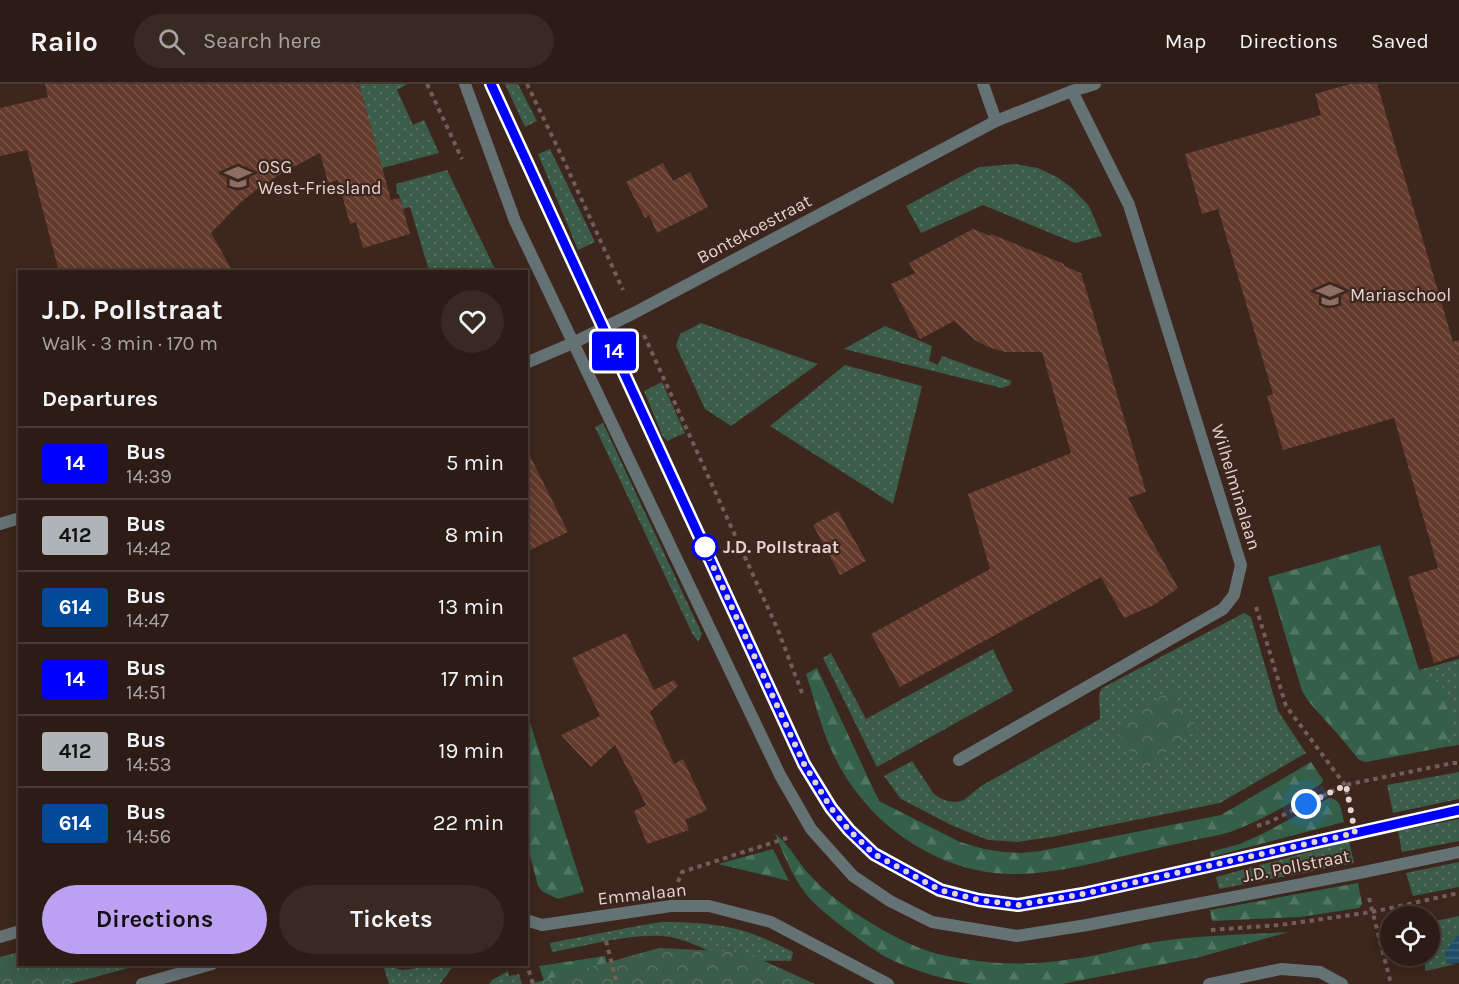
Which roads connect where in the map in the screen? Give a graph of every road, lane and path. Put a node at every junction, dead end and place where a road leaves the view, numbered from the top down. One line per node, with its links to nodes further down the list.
1 (465, 84): 10 (street, J.D. Pollstraat)
2 (491, 84): 9 (street, J.D. Pollstraat)
3 (527, 84): 8 (path)
4 (983, 84): 7 (street)
5 (1095, 84): 6 (street, Bontekoestraat)
6 (1072, 91): 7 (street, Bontekoestraat); 14 (street, Wilhelminalaan)
7 (996, 121): 8 (street, Bontekoestraat)
8 (633, 313): 9 (street, Bontekoestraat); 15 (path)
9 (604, 328): 10 (street, Bontekoestraat); 22 (street, J.D. Pollstraat)
10 (573, 343): 11 (street, Bontekoestraat); 26 (street, J.D. Pollstraat)
11 (528, 362)
12 (18, 519): 13 (street)
13 (0, 524)
14 (1241, 565): 16 (street, Wilhelminalaan); 18 (path)
15 (802, 693)
16 (959, 760)
17 (1459, 763): 18 (path)
18 (1346, 785): 20 (path); 22 (path)
19 (1459, 810): 22 (street, J.D. Pollstraat)
20 (1256, 826)
21 (781, 830): 23 (path)
22 (1355, 833)
23 (788, 838): 24 (path); 28 (path)
24 (794, 844)
25 (1459, 852): 26 (street, J.D. Pollstraat)
26 (1364, 872): 29 (path)
27 (1459, 893): 29 (path)
28 (671, 906): 30 (street, Emmalaan); 40 (street, Emmalaan)
29 (1372, 912): 32 (path); 43 (path)
30 (599, 916): 31 (street, Emmalaan); 39 (path)
31 (528, 921)
32 (1211, 930)
33 (18, 932): 34 (street)
34 (0, 937)
35 (205, 966): 37 (street)
36 (527, 966): 38 (path)
37 (142, 984)
38 (533, 984)
39 (617, 984)
40 (888, 984)
41 (1209, 984): 42 (street)
42 (1342, 984)
43 (1391, 984)

